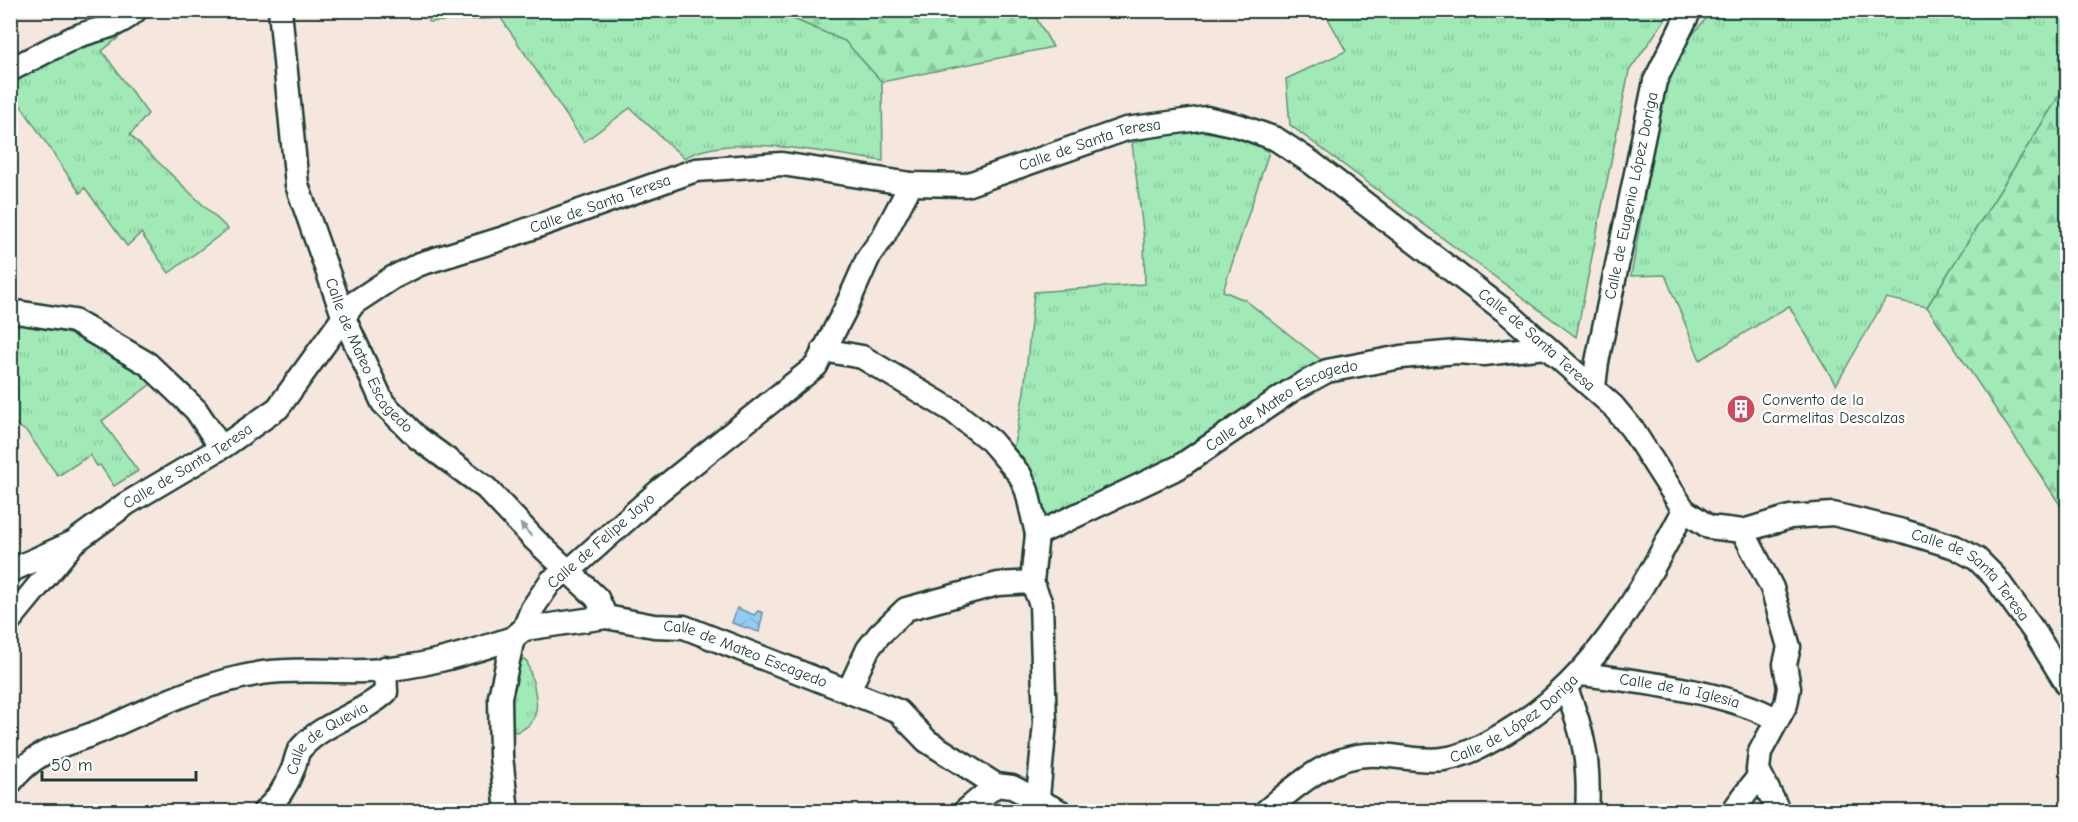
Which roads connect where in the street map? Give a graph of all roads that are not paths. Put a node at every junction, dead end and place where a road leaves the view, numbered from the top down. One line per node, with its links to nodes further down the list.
1 (136, 10): 4 (street)
2 (280, 10): 7 (street, Calle de Mateo Escagedo)
3 (1690, 10): 10 (street, Calle de Eugenio López Doriga)
4 (10, 70)
5 (911, 184): 7 (street, Calle de Santa Teresa); 8 (street, Calle de Santa Teresa); 9 (street, Calle de Felipe Jayo)
6 (10, 310): 11 (street)
7 (344, 318): 11 (street, Calle de Santa Teresa); 17 (street, Calle de Mateo Escagedo, one-way to 7)
8 (1546, 347): 10 (street, Calle de Santa Teresa); 14 (street, Calle de Mateo Escagedo)
9 (823, 350): 14 (street); 17 (street, Calle de Felipe Jayo)
10 (1594, 387): 12 (street, Calle de Santa Teresa)
11 (220, 446): 15 (street, Calle de Santa Teresa)
12 (1684, 510): 13 (street, Calle de Santa Teresa); 24 (street, Calle de López Doriga)
13 (1743, 531): 25 (street, Calle de Santa Teresa); 27 (street)
14 (1037, 534): 18 (street)
15 (74, 542): 16 (street, Calle de Santa Teresa); 19 (street)
16 (13, 564): 19 (street)
17 (568, 570): 20 (street, Calle de Mateo Escagedo); 22 (street, Calle de Felipe Jayo)
18 (1032, 582): 26 (street, Calle de Mateo Escagedo); 31 (street)
19 (34, 591): 21 (street)
20 (606, 617): 22 (street, Calle de Mateo Escagedo); 26 (street, Calle de Mateo Escagedo)
21 (10, 620)
22 (518, 634): 23 (street); 33 (street)
23 (386, 668): 28 (street); 32 (street, Calle de Quevia)
24 (1573, 682): 27 (street, Calle de la Iglesia); 36 (street, Calle de López Doriga); 37 (street)
25 (2067, 686)
26 (849, 690): 30 (street, Calle de Mateo Escagedo)
27 (1777, 720): 29 (street)
28 (15, 769)
29 (1759, 776): 38 (street); 39 (street)
30 (996, 785): 31 (street, Calle de Mateo Escagedo); 34 (street)
31 (1038, 797): 35 (street, Calle de Mateo Escagedo)
32 (264, 812)
33 (507, 812)
34 (964, 812)
35 (1061, 812)
36 (1265, 812)
37 (1587, 812)
38 (1732, 812)
39 (1779, 812)

